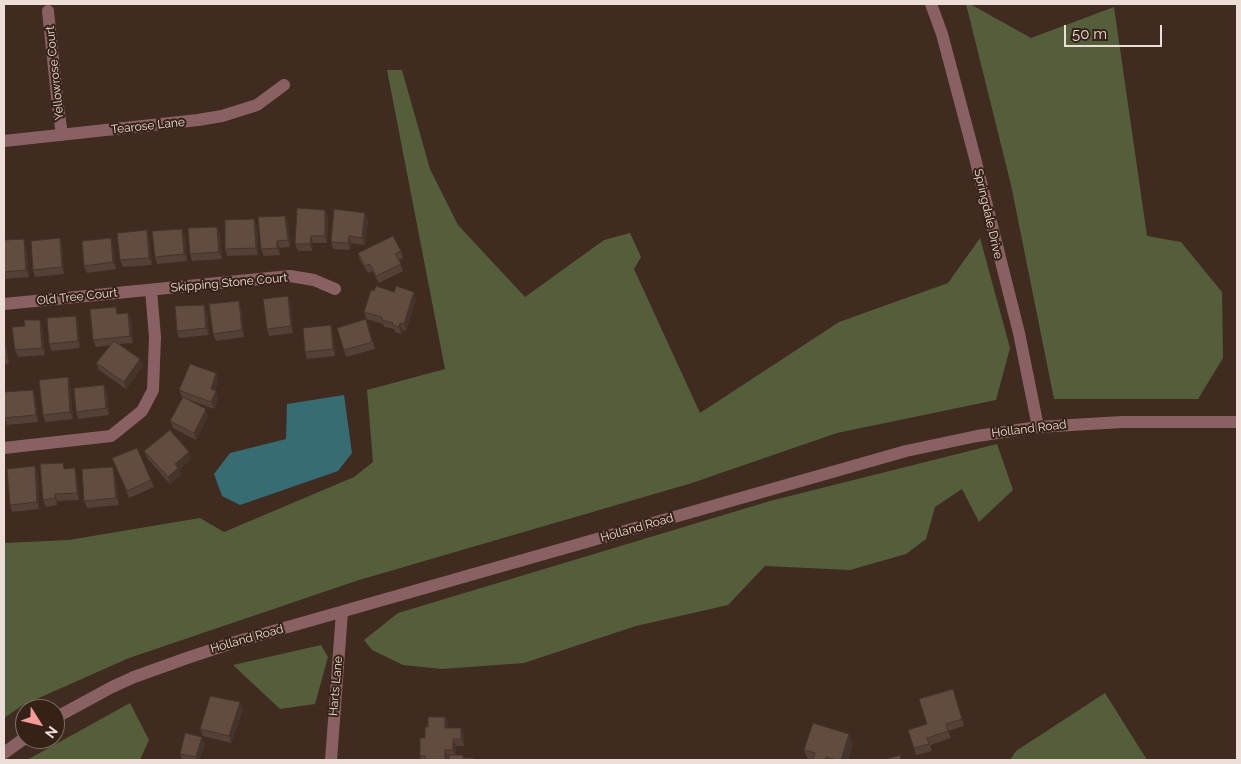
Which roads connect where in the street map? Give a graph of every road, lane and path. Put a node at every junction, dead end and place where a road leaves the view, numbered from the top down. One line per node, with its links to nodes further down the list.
1 (931, 4): 10 (street, Springdale Drive)
2 (48, 11): 4 (street, Yellowrose Court)
3 (284, 85): 4 (street, Tearose Lane)
4 (62, 135): 5 (street, Tearose Lane)
5 (4, 141)
6 (335, 289): 7 (street, Skipping Stone Court)
7 (151, 290): 8 (street, Old Tree Court); 11 (street)
8 (4, 304)
9 (1237, 422): 10 (street, Holland Road)
10 (1038, 427): 12 (street, Holland Road)
11 (4, 448)
12 (342, 612): 13 (street, Holland Road); 16 (street, Harts Lane)
13 (65, 713)
14 (15, 745): 15 (street)
15 (4, 753)
16 (331, 760)

